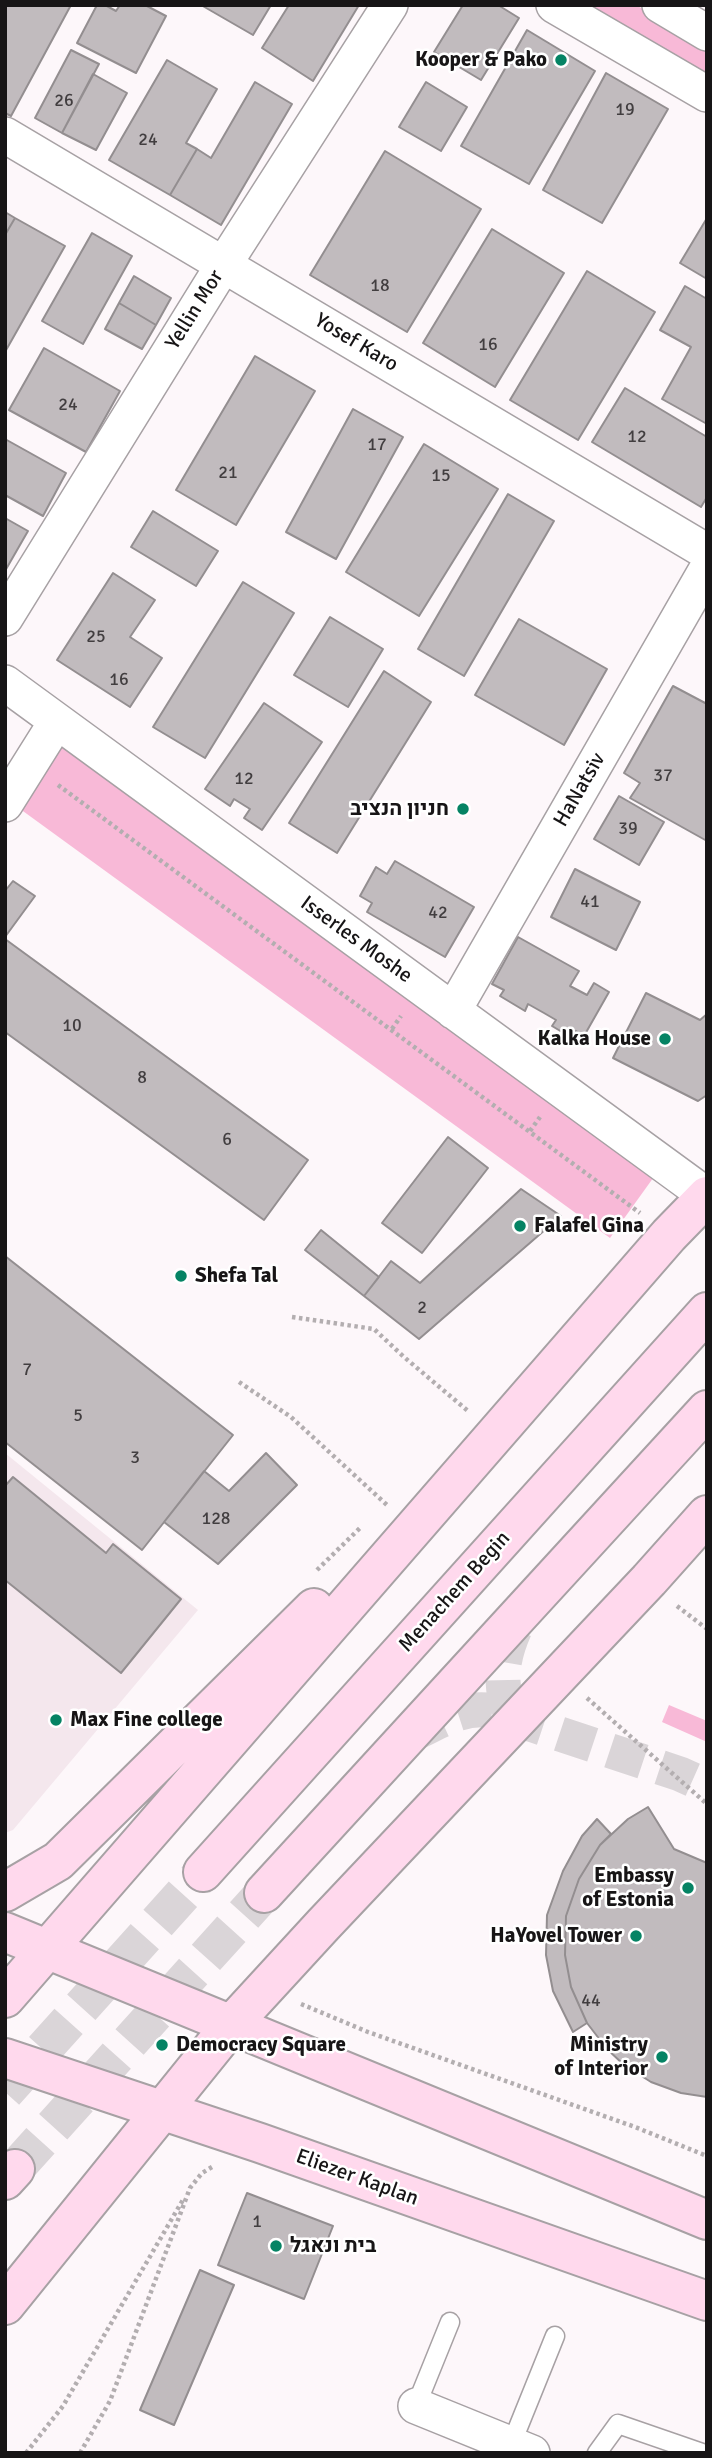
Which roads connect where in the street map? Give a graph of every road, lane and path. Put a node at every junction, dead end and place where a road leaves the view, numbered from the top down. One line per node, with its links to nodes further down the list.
1 (390, 5): 7 (street, Yellin Mor)
2 (554, 5): 5 (street)
3 (660, 5): 4 (street)
4 (707, 33)
5 (707, 94)
6 (5, 135): 7 (street, Yosef Karo)
7 (224, 264): 8 (street, Yosef Karo); 10 (street, Yellin Mor)
8 (707, 551)
9 (707, 569): 15 (street, HaNatsiv)
10 (5, 618)
11 (5, 683): 12 (street, Isserles Moshe)
12 (57, 721): 13 (street); 15 (street, Isserles Moshe)
13 (31, 764): 14 (street); 17 (path)
14 (5, 804)
15 (453, 1011): 16 (street, Isserles Moshe)
16 (707, 1196): 17 (main road)
17 (669, 1235): 21 (main road)
18 (707, 1312): 30 (main road, Menachem Begin)
19 (292, 1317): 23 (path)
20 (239, 1382): 24 (path)
21 (532, 1392): 23 (main road); 34 (main road)
22 (707, 1410): 32 (main road)
23 (473, 1420): 24 (main road)
24 (390, 1507): 31 (main road)
25 (707, 1515): 35 (main road)
26 (365, 1523): 27 (path)
27 (315, 1571)
28 (613, 1722): 29 (path)
29 (707, 1804)
30 (203, 1872)
31 (5, 1892)
32 (264, 1893)
33 (5, 1932): 34 (main road)
34 (47, 1950): 36 (main road); 37 (main road)
35 (281, 1972): 37 (main road); 41 (path)
36 (5, 1998)
37 (233, 2024): 39 (main road); 43 (main road)
38 (5, 2058): 39 (main road, Eliezer Kaplan)
39 (161, 2111): 40 (main road, Eliezer Kaplan); 45 (main road)
40 (260, 2143): 42 (path); 44 (main road, Eliezer Kaplan)
41 (707, 2156)
42 (190, 2188): 50 (path); 51 (path)
43 (707, 2220)
44 (706, 2301)
45 (5, 2305)
46 (450, 2322): 48 (lane)
47 (555, 2336): 49 (lane)
48 (416, 2406): 49 (street)
49 (522, 2449)
50 (26, 2453)
51 (80, 2453)
52 (597, 2453): 53 (lane)
53 (702, 2453)

